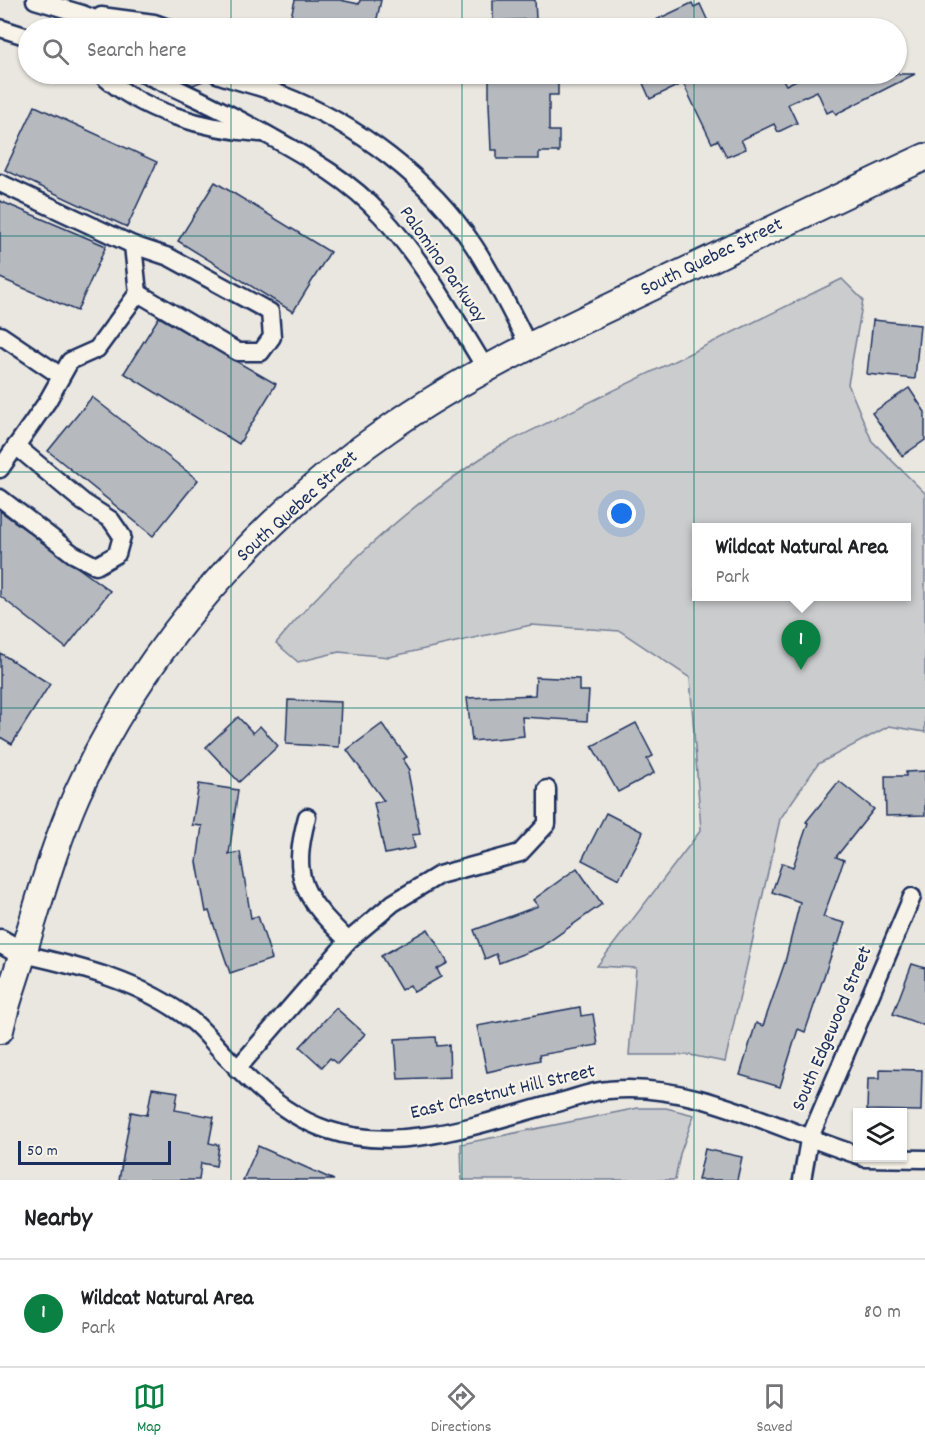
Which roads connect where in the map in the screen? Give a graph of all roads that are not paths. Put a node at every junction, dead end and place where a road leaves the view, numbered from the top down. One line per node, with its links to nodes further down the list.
1 (35, 0): 2 (street)
2 (82, 14): 3 (street); 4 (street)
3 (92, 18)
4 (114, 18)
5 (0, 28): 6 (street)
6 (18, 34)
7 (112, 84): 12 (street)
8 (166, 84): 12 (street, Palomino Parkway)
9 (248, 84): 11 (street)
10 (269, 84): 11 (street)
11 (282, 95): 18 (street, Palomino Parkway)
12 (265, 134): 19 (street, Palomino Parkway)
13 (925, 157): 18 (main road, South Quebec Street)
14 (0, 183): 15 (street)
15 (133, 244): 16 (street); 16 (street)
16 (138, 293): 20 (street)
17 (0, 335): 20 (street)
18 (529, 347): 19 (main road, South Quebec Street)
19 (486, 369): 29 (main road, South Quebec Street)
20 (62, 376): 21 (street)
21 (16, 446): 22 (street); 23 (street)
22 (0, 469)
23 (0, 498)
24 (547, 789): 28 (street)
25 (307, 817): 28 (street)
26 (912, 897): 32 (street, South Edgewood Street)
27 (0, 941): 29 (street)
28 (348, 941): 31 (street)
29 (12, 954): 30 (main road, South Quebec Street); 31 (street, East Chestnut Hill Street)
30 (0, 1030)
31 (237, 1068): 32 (street, East Chestnut Hill Street)
32 (809, 1140): 33 (street, East Chestnut Hill Street); 36 (street, South Edgewood Street)
33 (853, 1153)
34 (907, 1159): 35 (street)
35 (925, 1160)
36 (802, 1180)

